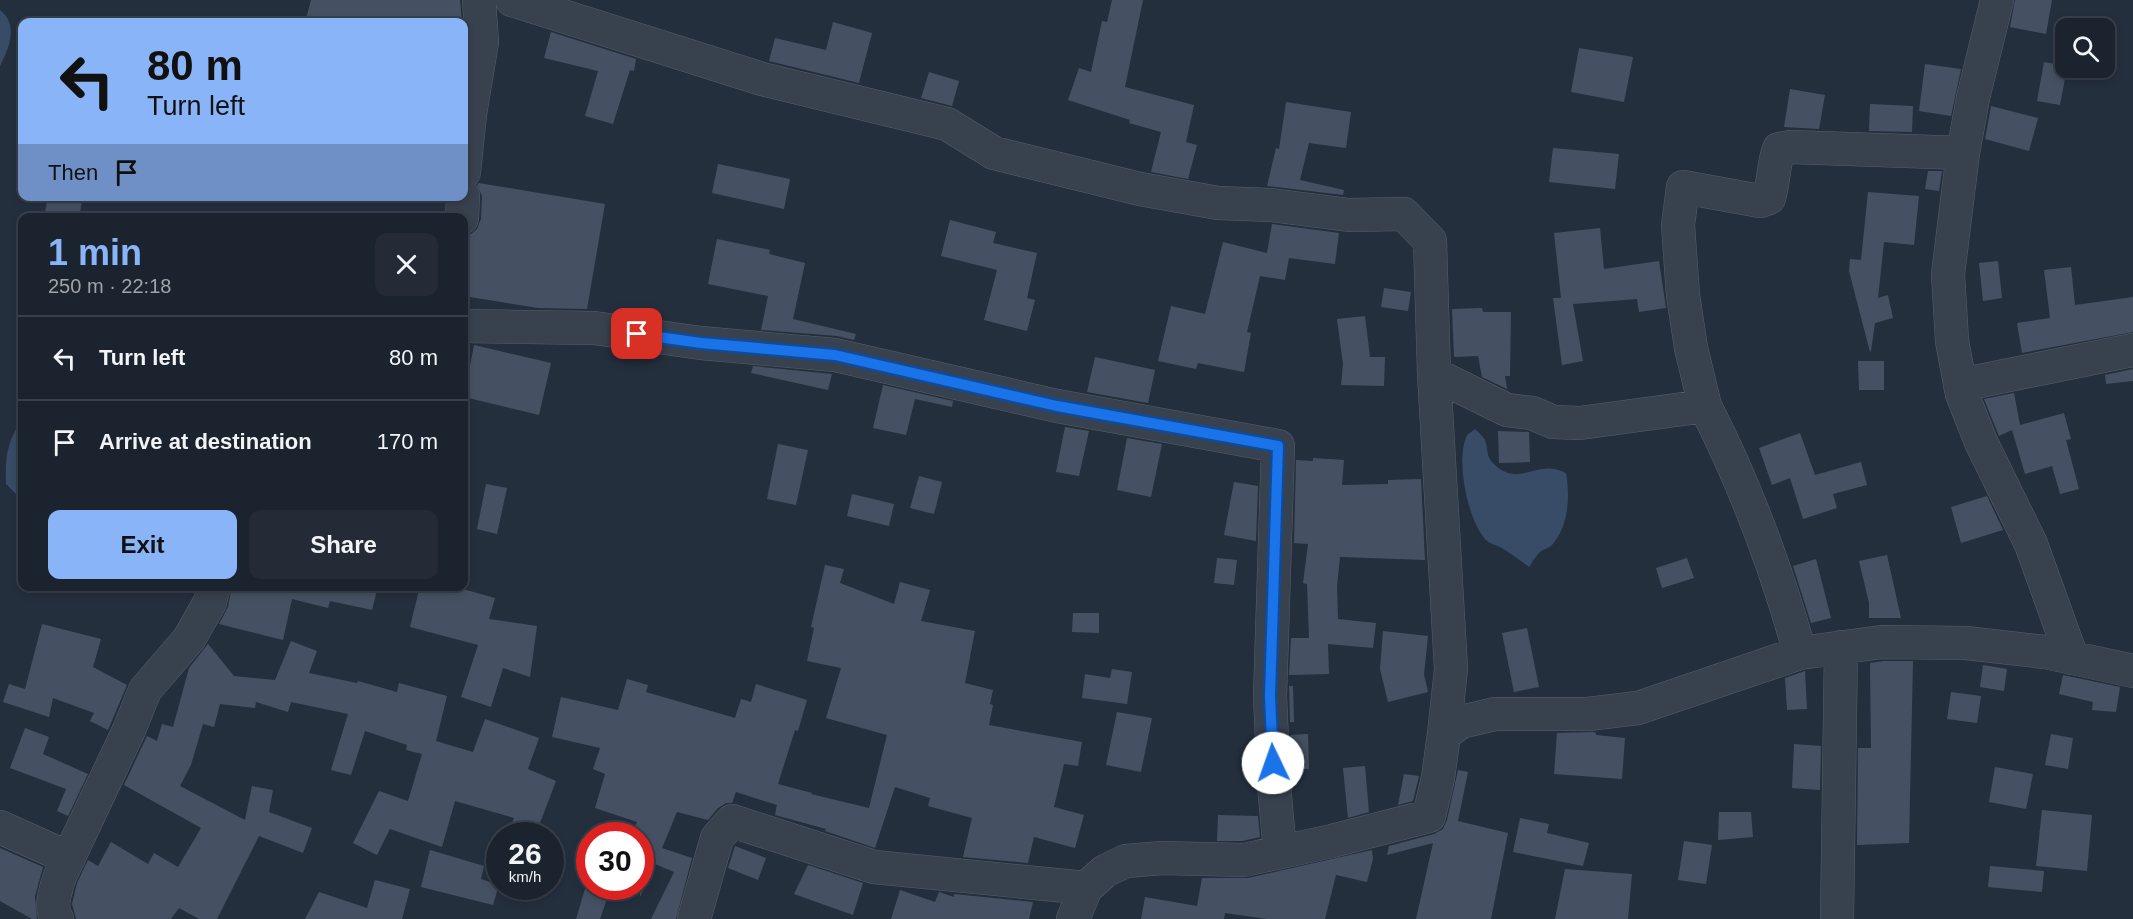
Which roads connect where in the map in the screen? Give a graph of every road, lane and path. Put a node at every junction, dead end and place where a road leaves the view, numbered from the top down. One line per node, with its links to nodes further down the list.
1 (479, 0): 4 (street)
2 (512, 0): 8 (street)
3 (1997, 0): 5 (street)
4 (468, 133)
5 (1963, 153): 9 (street); 10 (street)
6 (468, 326): 18 (street)
7 (2133, 350): 9 (street)
8 (1434, 374): 10 (street); 16 (street)
9 (1960, 385): 14 (street)
10 (1705, 406): 13 (street)
11 (213, 591): 19 (street)
12 (1841, 646): 13 (street); 14 (street); 24 (street)
13 (1800, 653): 16 (street)
14 (2072, 658): 15 (street)
15 (2133, 671)
16 (1444, 734): 18 (street)
17 (0, 827): 19 (street)
18 (1280, 852): 20 (street)
19 (69, 858): 21 (street)
20 (1086, 888): 22 (street); 23 (street)
21 (57, 919)
22 (694, 919)
23 (1073, 919)
24 (1837, 919)

